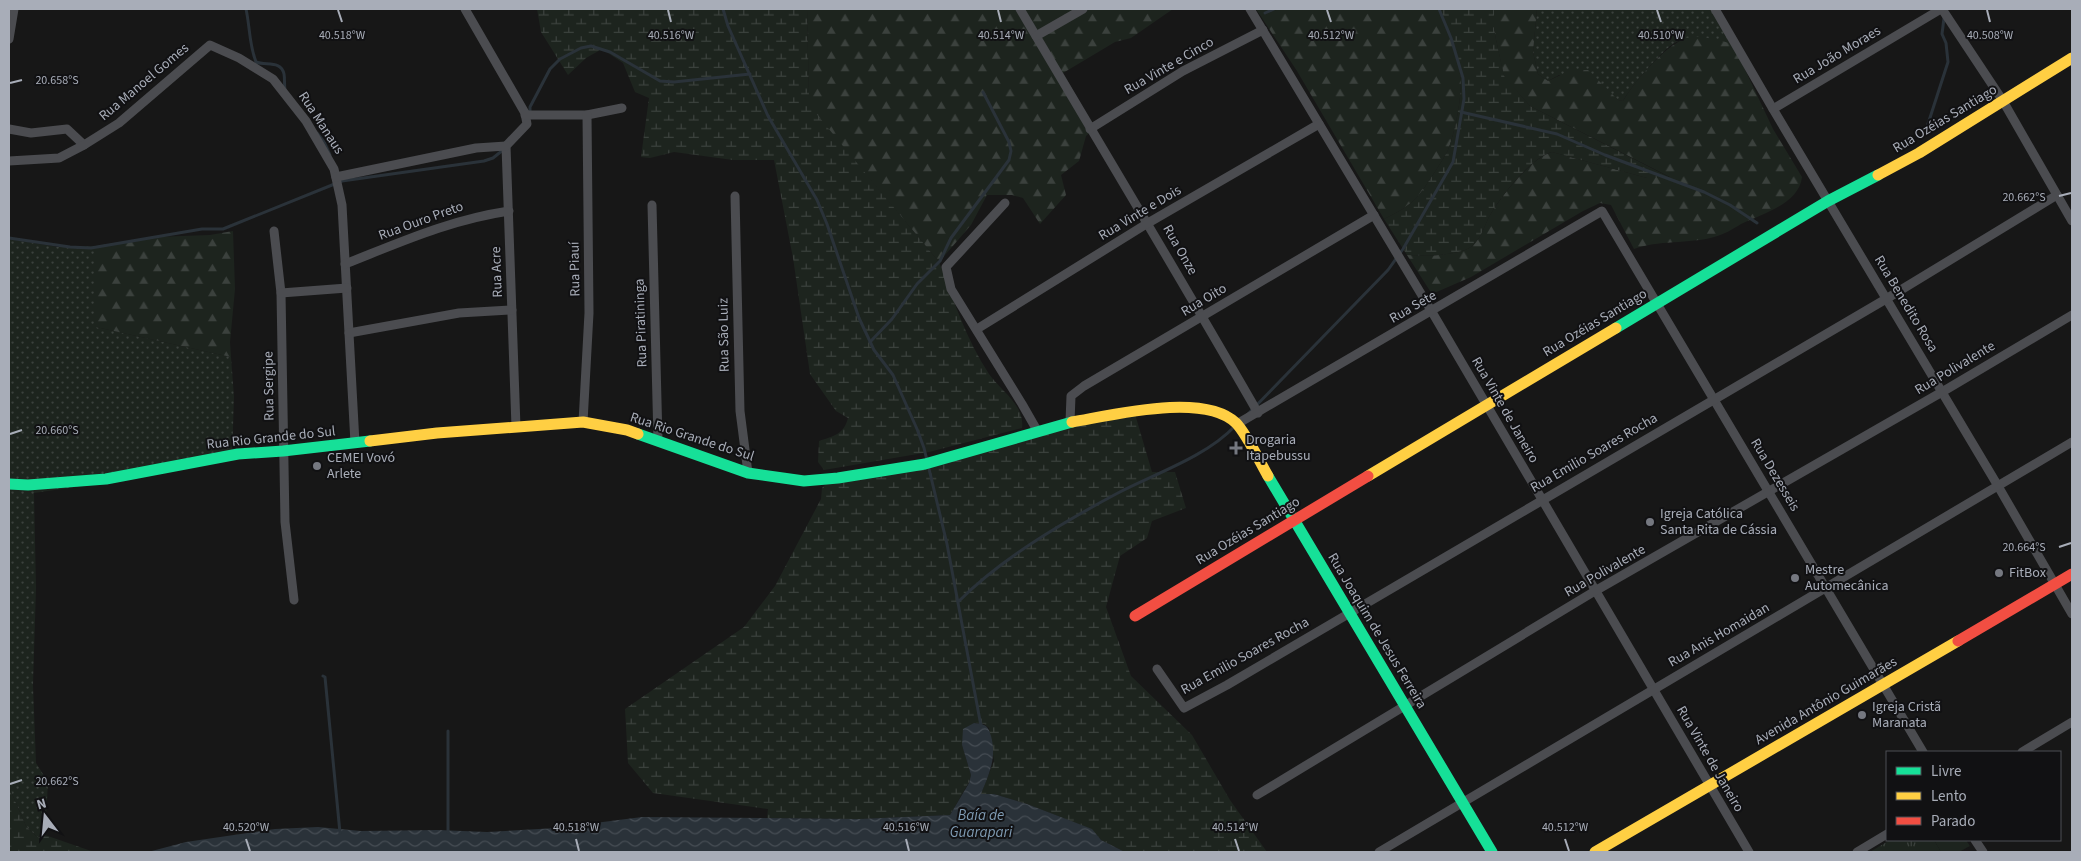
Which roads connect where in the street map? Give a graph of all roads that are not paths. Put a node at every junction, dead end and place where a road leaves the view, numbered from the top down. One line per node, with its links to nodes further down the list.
1 (14, 9): 10 (street)
2 (465, 9): 17 (street)
3 (1020, 9): 9 (street, Rua Onze)
4 (1083, 9): 9 (street)
5 (1250, 9): 8 (street, Rua Vinte de Janeiro)
6 (1941, 9): 13 (street); 15 (street, Rua João Moraes)
7 (1718, 10): 15 (street, Rua Benedito Rosa)
8 (1263, 30): 18 (street, Rua Vinte de Janeiro); 20 (street, Rua Vinte e Cinco)
9 (1036, 36): 20 (street, Rua Onze)
10 (9, 39)
11 (210, 45): 21 (street, Rua Manoel Gomes); 24 (street, Rua Manaus)
12 (2072, 58): 13 (street, Rua Ozéias Santiago)
13 (2003, 102): 25 (street); 27 (street, Rua Ozéias Santiago)
14 (622, 108): 16 (street)
15 (1773, 109): 27 (street, Rua Benedito Rosa)
16 (587, 115): 17 (street); 51 (street, Rua Piauí)
17 (526, 120): 22 (street)
18 (1319, 124): 32 (street, Rua Vinte de Janeiro); 34 (street, Rua Vinte e Dois)
19 (9, 129): 21 (street)
20 (1090, 129): 34 (street, Rua Onze)
21 (84, 145): 23 (street, Rua Manoel Gomes)
22 (506, 146): 24 (street); 30 (street, Rua Acre)
23 (9, 161)
24 (336, 178): 36 (street, Rua Manaus)
25 (2057, 195): 33 (street); 39 (street, Rua Emilio Soares Rocha)
26 (735, 196): 60 (street, Rua São Luiz)
27 (1828, 201): 39 (street, Rua Benedito Rosa); 40 (street, Rua Ozéias Santiago)
28 (1005, 203): 45 (street)
29 (652, 205): 56 (street, Rua Piratininga)
30 (509, 211): 36 (street, Rua Ouro Preto); 41 (street, Rua Acre)
31 (1602, 211): 40 (street, Rua Dezesseis); 42 (street, Rua Sete)
32 (1374, 215): 42 (street, Rua Vinte de Janeiro); 44 (street, Rua Oito)
33 (2072, 220)
34 (1148, 223): 44 (street, Rua Onze); 45 (street, Rua Vinte e Dois)
35 (274, 231): 38 (street, Rua Sergipe)
36 (345, 264): 37 (street, Rua Manaus)
37 (346, 288): 38 (street); 46 (street, Rua Manaus)
38 (281, 293): 59 (street, Rua Sergipe)
39 (1886, 299): 47 (street, Rua Benedito Rosa); 48 (street, Rua Emilio Soares Rocha)
40 (1657, 303): 48 (street, Rua Dezesseis); 49 (street, Rua Ozéias Santiago)
41 (512, 310): 46 (street); 54 (street, Rua Acre)
42 (1432, 312): 49 (street, Rua Vinte de Janeiro); 50 (street, Rua Sete)
43 (2072, 314): 47 (street, Rua Polivalente)
44 (1202, 316): 50 (street, Rua Onze); 52 (street, Rua Oito)
45 (976, 329): 55 (street)
46 (349, 333): 58 (street, Rua Manaus)
47 (1942, 392): 62 (street, Rua Benedito Rosa); 63 (street, Rua Polivalente)
48 (1714, 399): 63 (street, Rua Dezesseis); 64 (street, Rua Emilio Soares Rocha)
49 (1486, 405): 64 (street, Rua Vinte de Janeiro); 65 (street, Rua Ozéias Santiago)
50 (1258, 413): 53 (street, Rua Sete)
51 (583, 422): 54 (street, Rua Rio Grande do Sul); 56 (street, Rua Rio Grande do Sul)
52 (1070, 422): 53 (street, Rua Rio Grande do Sul); 55 (street, Rua Rio Grande do Sul)
53 (1237, 424): 65 (street, Rua Joaquim de Jesus Ferreira)
54 (516, 427): 58 (street, Rua Rio Grande do Sul)
55 (1038, 432): 60 (street, Rua Rio Grande do Sul)
56 (658, 440): 60 (street, Rua Rio Grande do Sul)
57 (2072, 442): 62 (street, Rua Anis Homaidan)
58 (355, 444): 59 (street, Rua Rio Grande do Sul)
59 (283, 451): 61 (street, Rua Rio Grande do Sul); 70 (street, Rua Sergipe)
60 (748, 473)
61 (9, 484)
62 (1998, 486): 67 (street, Rua Benedito Rosa); 68 (street, Rua Anis Homaidan)
63 (1769, 492): 68 (street, Rua Dezesseis); 69 (street, Rua Polivalente)
64 (1541, 499): 69 (street, Rua Vinte de Janeiro); 71 (street, Rua Emilio Soares Rocha)
65 (1294, 520): 71 (street, Rua Joaquim de Jesus Ferreira); 73 (street, Rua Ozéias Santiago)
66 (2072, 574): 67 (street, Avenida Antônio Guimarães)
67 (2055, 584): 72 (street, Rua Benedito Rosa); 75 (street, Avenida Antônio Guimarães)
68 (1826, 589): 75 (street, Rua Dezesseis); 76 (street, Rua Anis Homaidan)
69 (1595, 591): 76 (street, Rua Vinte de Janeiro); 77 (street, Rua Polivalente)
70 (294, 600)
71 (1349, 613): 74 (street, Rua Emilio Soares Rocha); 77 (street, Rua Joaquim de Jesus Ferreira)
72 (2072, 614)
73 (1135, 616)
74 (1157, 669)
75 (1884, 685): 79 (street, Rua Dezesseis); 81 (street, Avenida Antônio Guimarães)
76 (1652, 689): 81 (street, Rua Vinte de Janeiro); 83 (street, Rua Anis Homaidan)
77 (1405, 706): 82 (street, Rua Polivalente); 83 (street, Rua Joaquim de Jesus Ferreira)
78 (2072, 722): 80 (street)
79 (1923, 751)
80 (2024, 751)
81 (1710, 786): 88 (street, Avenida Antônio Guimarães); 89 (street, Rua Vinte de Janeiro)
82 (1257, 795)
83 (1462, 803): 86 (street, Rua Anis Homaidan); 87 (street, Rua Joaquim de Jesus Ferreira)
84 (1886, 835): 90 (street)
85 (1976, 841): 91 (street)
86 (1380, 852)
87 (1492, 852)
88 (1595, 852)
89 (1748, 852)
90 (1857, 852)
91 (1982, 852)

